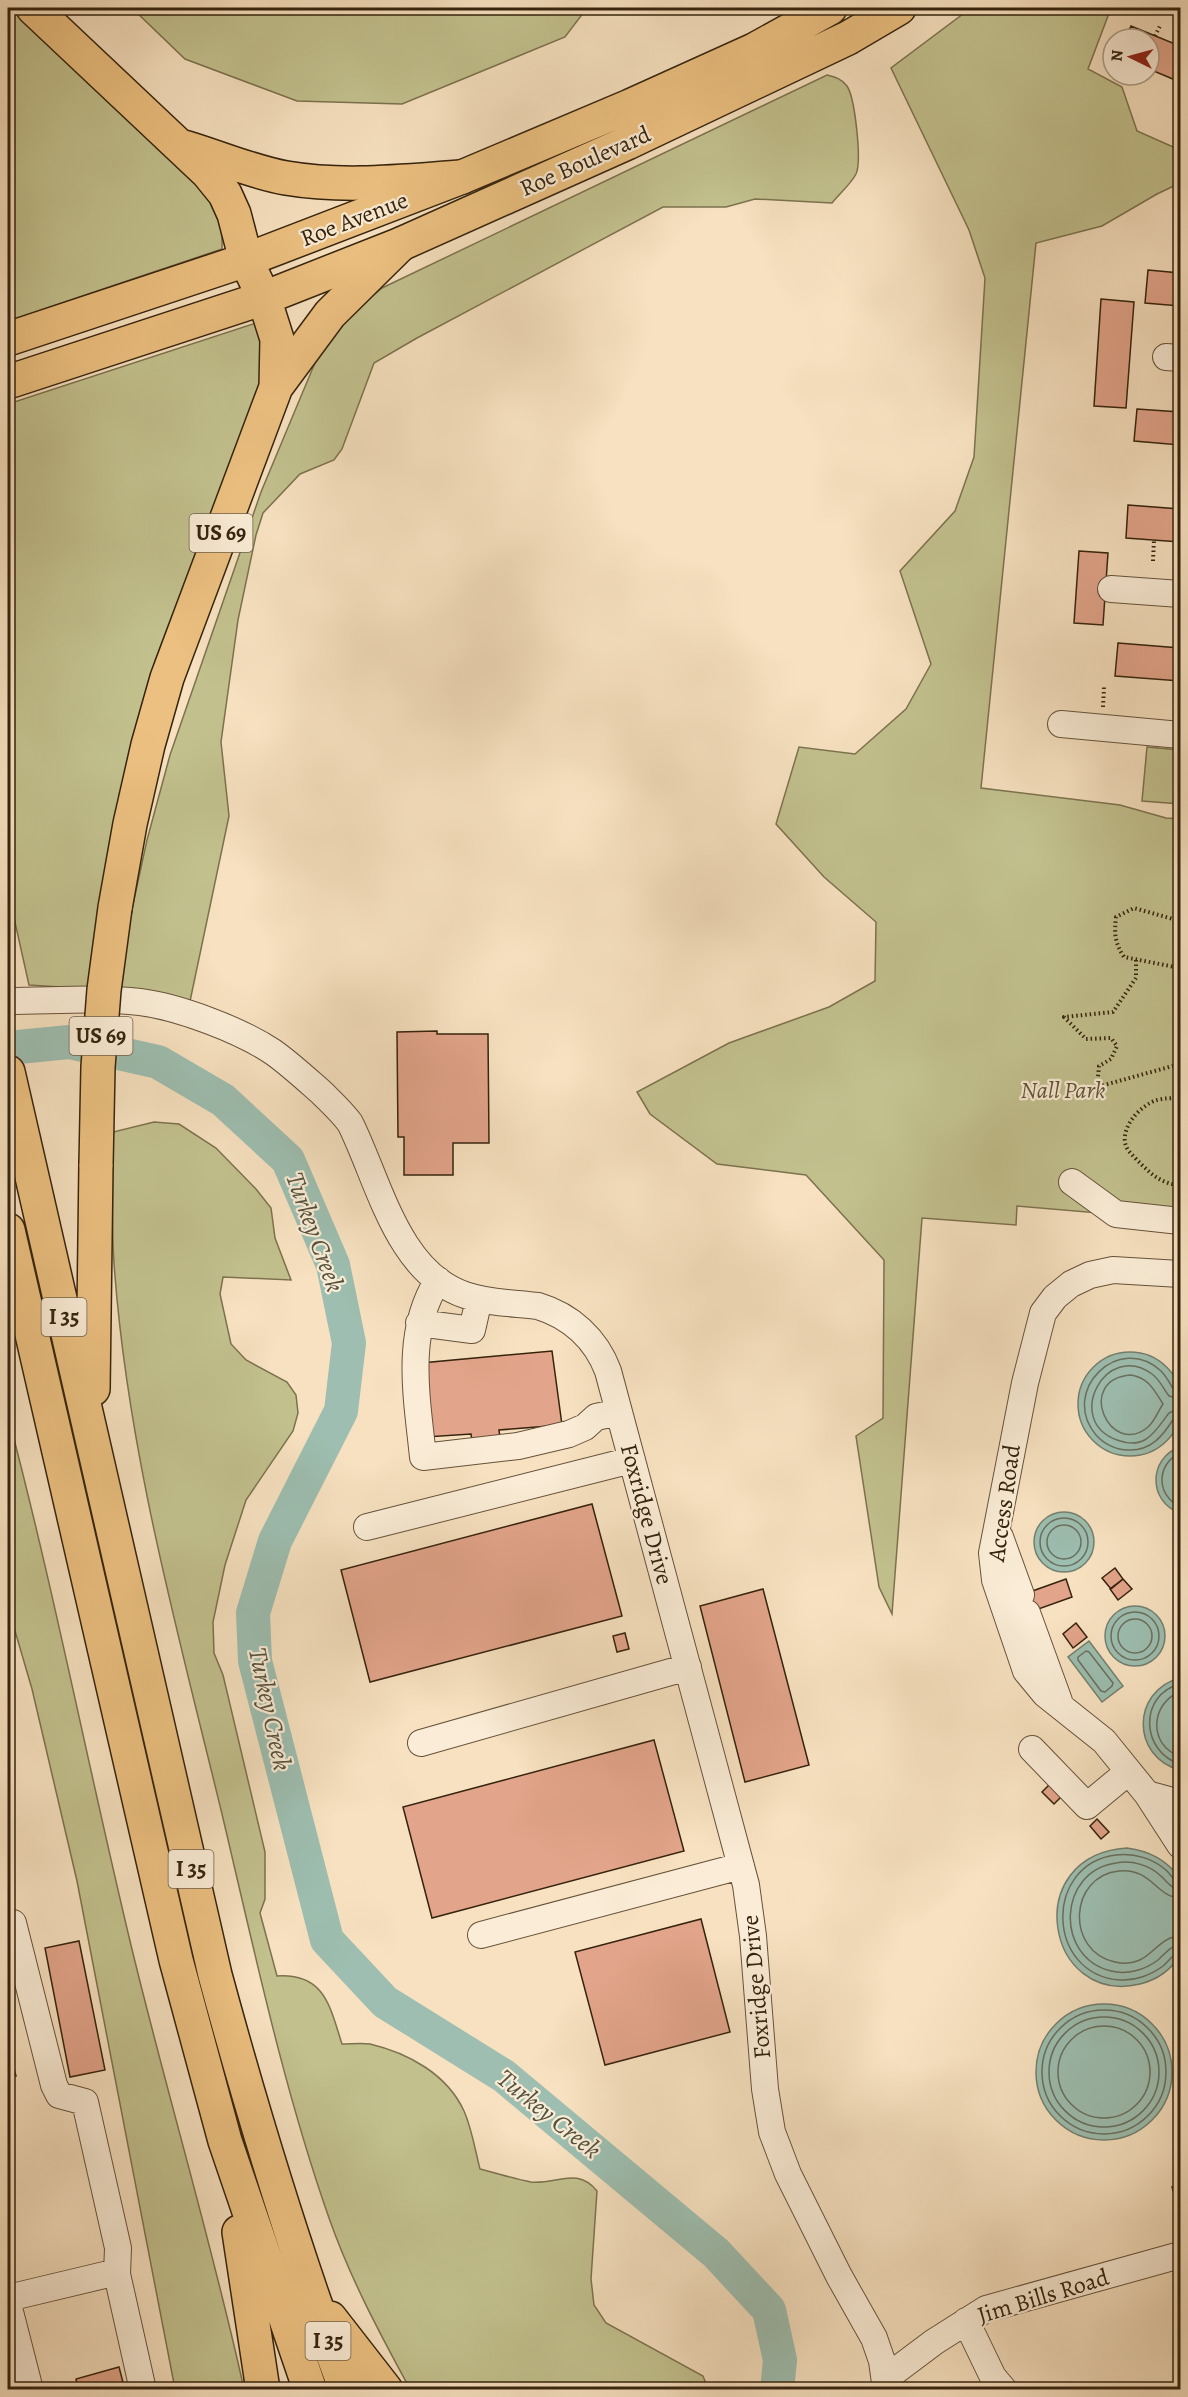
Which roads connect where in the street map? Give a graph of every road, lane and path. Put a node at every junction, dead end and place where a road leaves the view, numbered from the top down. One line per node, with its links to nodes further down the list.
1 (33, 8): 6 (main road)
2 (830, 8): 7 (main road, Roe Boulevard)
3 (899, 8): 8 (main road, Roe Boulevard)
4 (1161, 24): 5 (path)
5 (1160, 27)
6 (177, 145): 7 (main road); 9 (main road)
7 (462, 177): 9 (main road, Roe Avenue)
8 (401, 244): 10 (main road, Roe Boulevard); 13 (main road)
9 (246, 260): 10 (main road, US 69); 11 (main road, Roe Avenue)
10 (264, 298): 12 (main road, Roe Boulevard); 13 (main road, US 69)
11 (8, 339)
12 (8, 382)
13 (276, 387): 40 (main road, US 69, bridge)
14 (1154, 540): 15 (path)
15 (1153, 561)
16 (1111, 589): 17 (street)
17 (1180, 594)
18 (1104, 687): 19 (path)
19 (1103, 707)
20 (1061, 724): 21 (street)
21 (1180, 735)
22 (1180, 921): 23 (path)
23 (1136, 960): 24 (path); 26 (path)
24 (1180, 968)
25 (8, 1001): 34 (street, Foxridge Drive)
26 (1180, 1064)
27 (8, 1072): 40 (main road, I 35)
28 (1180, 1098): 30 (path)
29 (1072, 1182): 31 (street)
30 (1180, 1185)
31 (1180, 1221)
32 (8, 1230): 38 (main road, I 35)
33 (1180, 1274): 42 (street, Access Road)
34 (438, 1280): 35 (street, Foxridge Drive); 37 (street)
35 (479, 1299): 37 (street); 39 (street, Foxridge Drive)
36 (8, 1306): 38 (main road)
37 (418, 1323): 39 (street)
38 (43, 1378): 55 (main road, I 35)
39 (619, 1412): 41 (street, Foxridge Drive)
40 (93, 1439): 58 (main road, I 35)
41 (632, 1460): 43 (street); 44 (street, Foxridge Drive)
42 (996, 1526): 45 (street); 45 (street, Access Road)
43 (367, 1527)
44 (688, 1667): 46 (street); 52 (street, Foxridge Drive)
45 (1062, 1707): 48 (street, Access Road)
46 (421, 1743)
47 (1032, 1749): 48 (street)
48 (1128, 1772): 49 (street, Access Road)
49 (1147, 1794): 50 (street); 51 (street, Access Road)
50 (1180, 1803)
51 (1180, 1845)
52 (741, 1866): 54 (street); 62 (street, Foxridge Drive)
53 (13, 1923): 57 (street)
54 (481, 1935)
55 (225, 2141): 65 (main road); 66 (main road, I 35)
56 (1180, 2254): 61 (street, Jim Bills Road)
57 (117, 2272): 59 (street); 64 (street)
58 (310, 2293): 67 (main road, I 35); 68 (main road)
59 (8, 2298)
60 (8, 2304): 63 (street)
61 (966, 2320): 62 (street, Jim Bills Road); 69 (street)
62 (886, 2384)
63 (30, 2390)
64 (143, 2390)
65 (263, 2390)
66 (310, 2390)
67 (346, 2390)
68 (386, 2390)
69 (1004, 2390)

